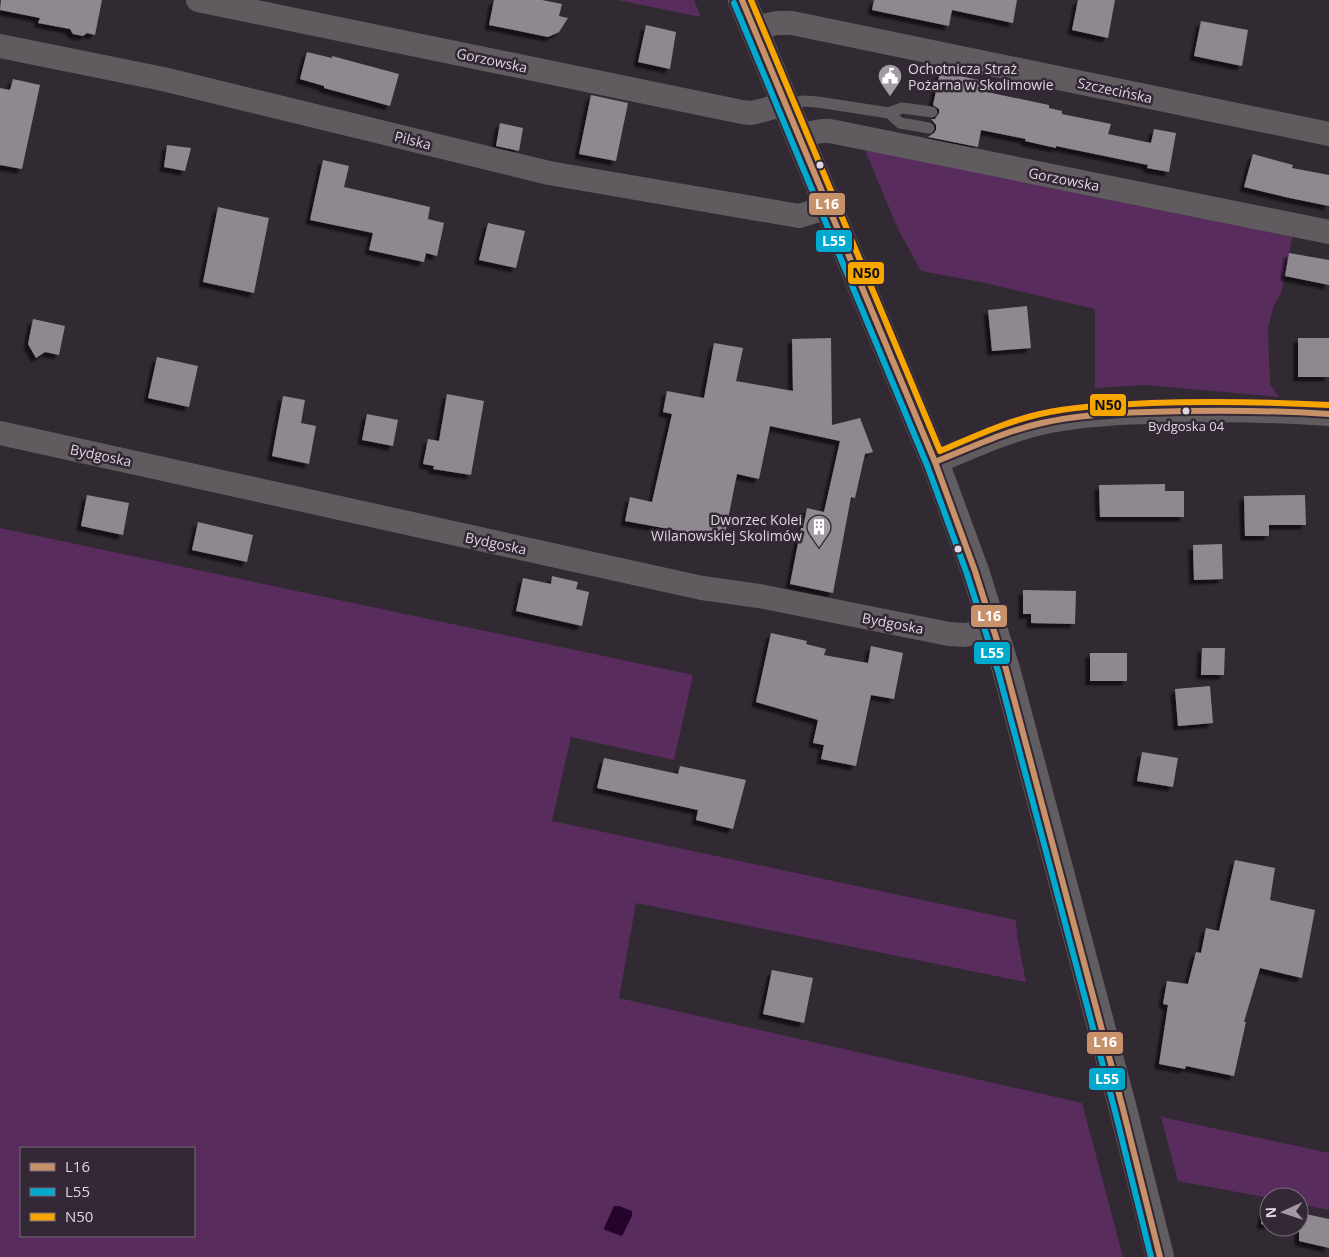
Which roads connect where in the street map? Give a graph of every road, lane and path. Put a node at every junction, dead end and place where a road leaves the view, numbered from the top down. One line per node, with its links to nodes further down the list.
1 (198, 0): 5 (street, Gorzowska)
2 (742, 0): 3 (main road)
3 (754, 28): 5 (main road); 9 (street, Szczecińska)
4 (0, 46): 11 (street, Pilska)
5 (786, 104): 7 (lane); 10 (main road)
6 (932, 112): 7 (lane)
7 (889, 113): 8 (lane)
8 (929, 128)
9 (1329, 134)
10 (799, 136): 11 (main road); 12 (street, Gorzowska)
11 (828, 207): 15 (main road)
12 (1329, 232)
13 (1329, 414): 15 (street)
14 (0, 433): 16 (street, Bydgoska)
15 (935, 462): 16 (main road)
16 (994, 630): 17 (main road)
17 (1160, 1257)

